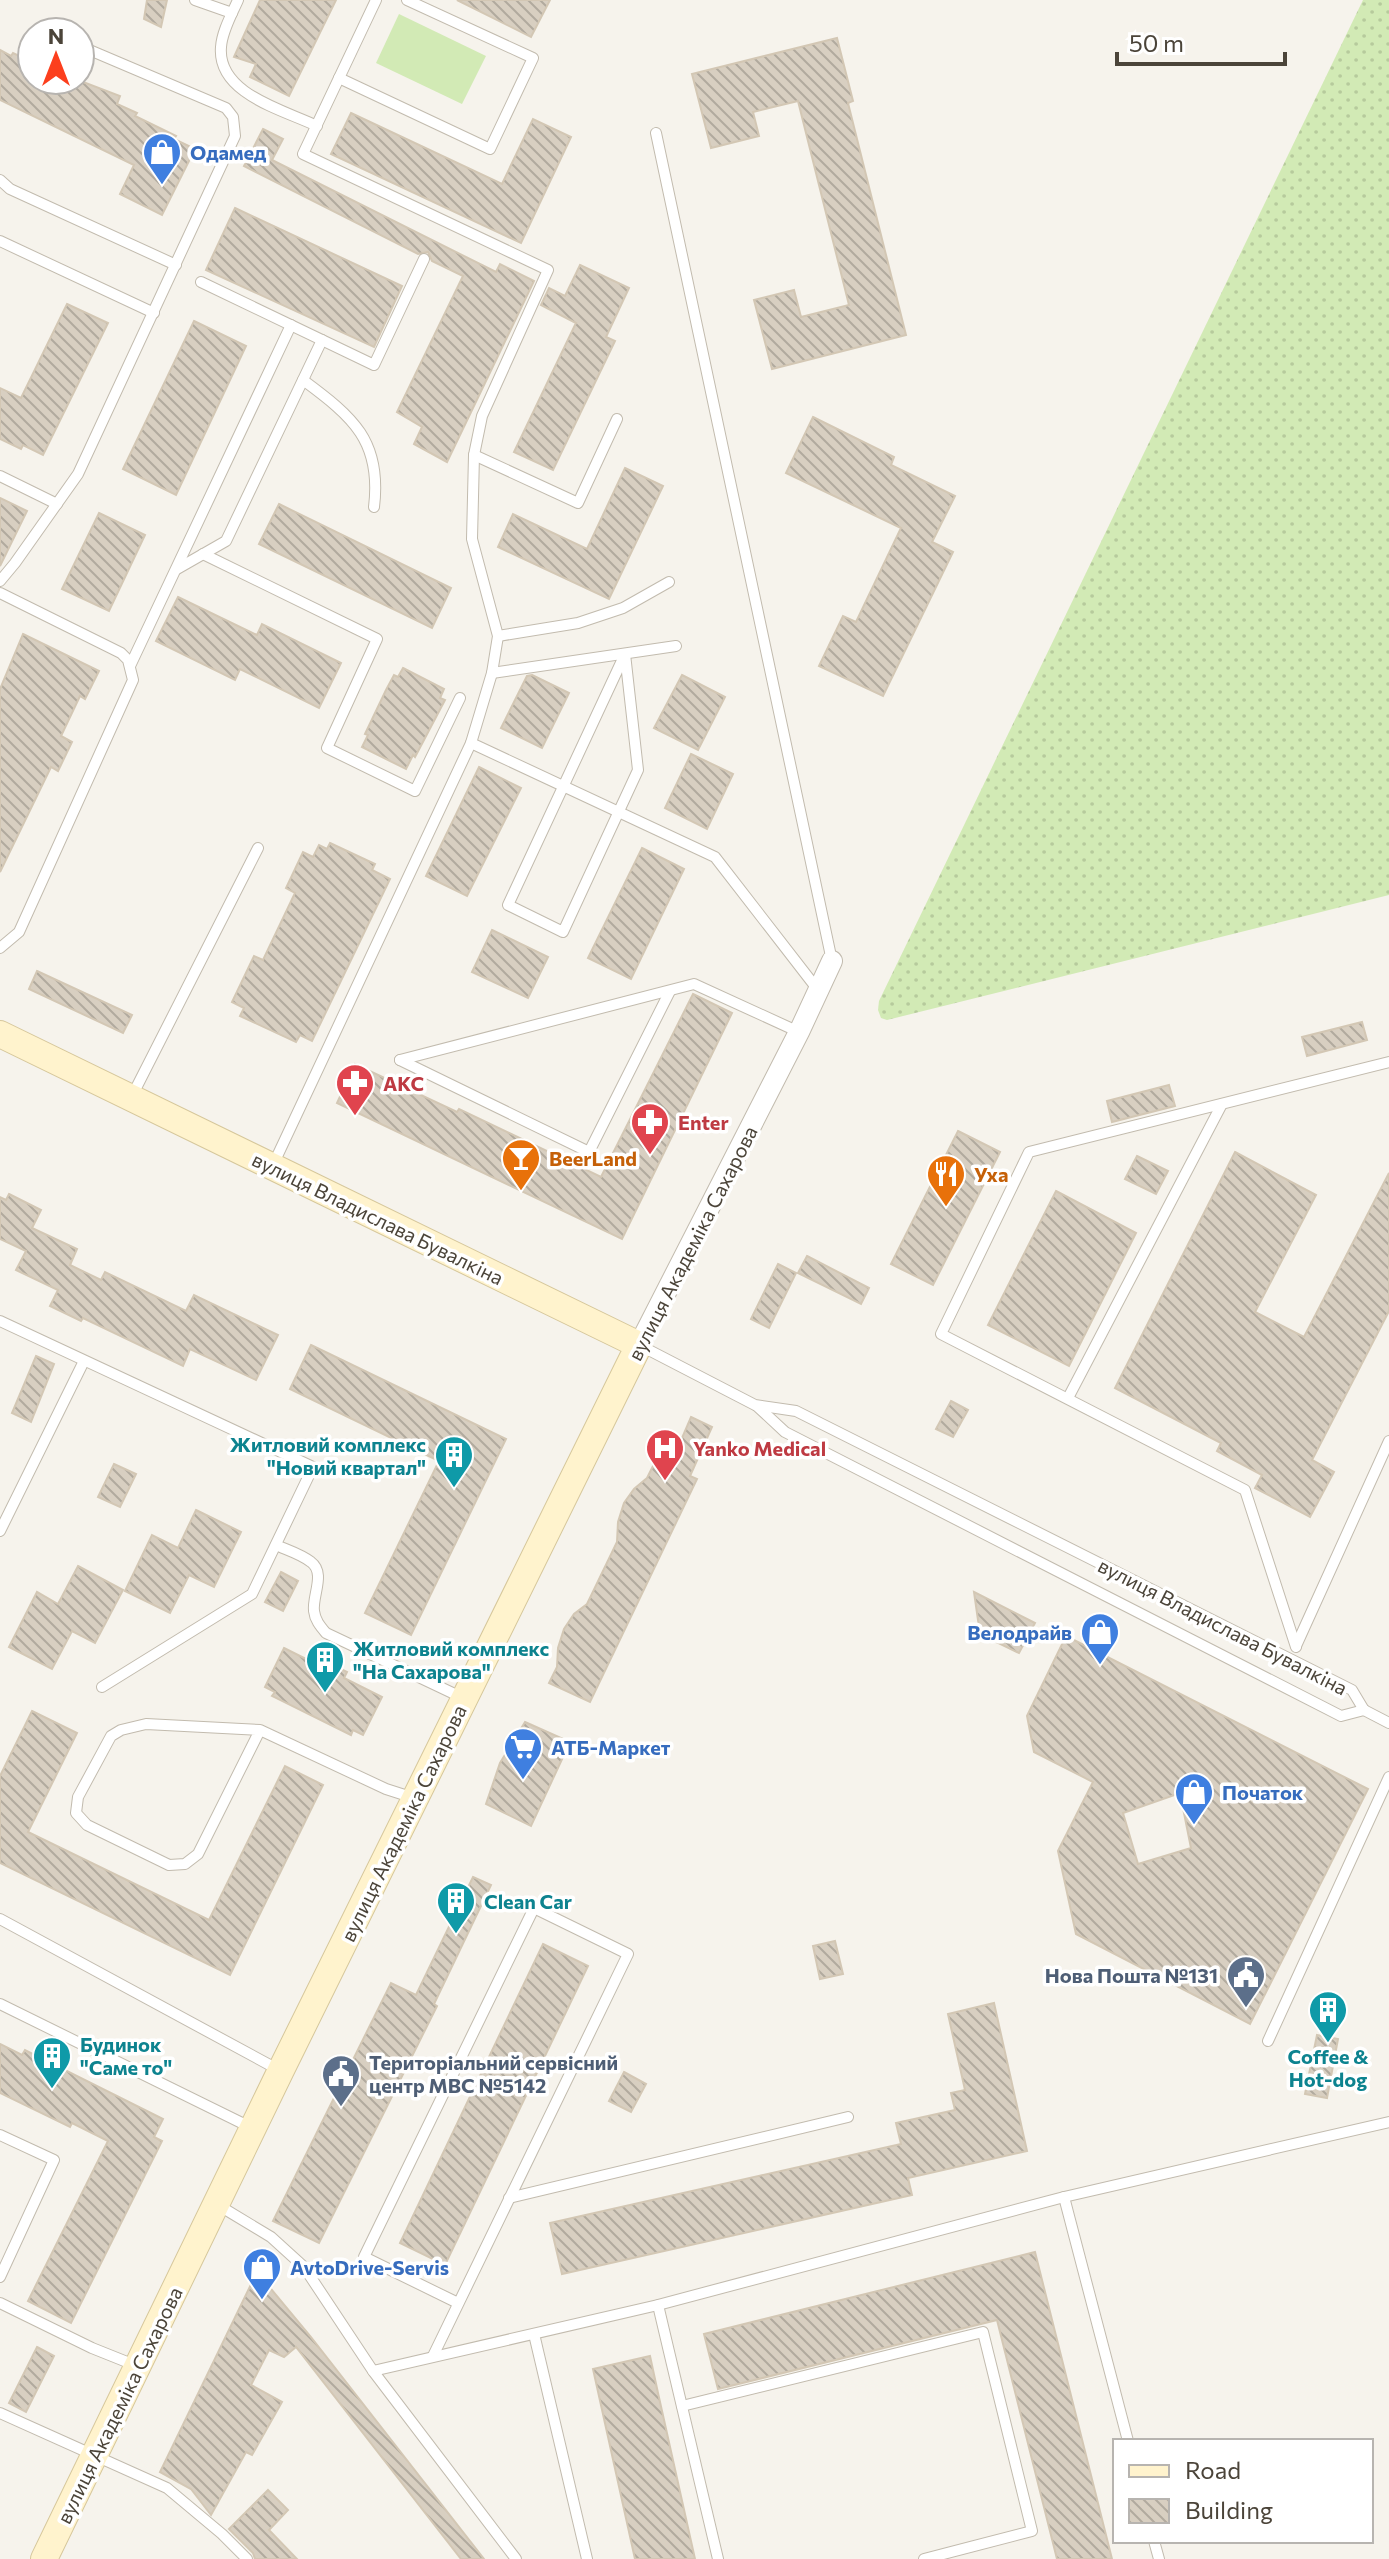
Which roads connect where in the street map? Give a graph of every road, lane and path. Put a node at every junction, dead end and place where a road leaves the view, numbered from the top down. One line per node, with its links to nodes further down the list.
1 (195, 0): 5 (lane)
2 (238, 0): 5 (lane)
3 (376, 0): 7 (lane)
4 (407, 0): 7 (lane)
5 (232, 13): 8 (lane)
6 (96, 53): 13 (lane)
7 (339, 78): 8 (lane)
8 (317, 126): 20 (lane)
9 (656, 133): 40 (lane)
10 (0, 180): 13 (lane)
11 (0, 241): 15 (lane)
12 (424, 259): 17 (lane)
13 (176, 265): 15 (lane)
14 (201, 282): 16 (lane)
15 (154, 313): 22 (lane)
16 (291, 325): 17 (lane); 25 (lane)
17 (322, 340): 18 (lane)
18 (303, 380): 23 (lane); 24 (lane)
19 (617, 419): 20 (lane)
20 (474, 455): 29 (lane)
21 (0, 476): 22 (lane)
22 (57, 504): 26 (lane)
23 (374, 507)
24 (203, 554): 25 (lane); 34 (lane)
25 (176, 570): 32 (lane)
26 (0, 581)
27 (669, 582): 29 (lane)
28 (0, 593): 32 (lane)
29 (498, 636): 33 (lane)
30 (676, 646): 31 (lane)
31 (625, 654): 33 (lane); 36 (lane); 37 (lane)
32 (130, 666): 39 (lane)
33 (492, 673): 35 (lane)
34 (460, 698)
35 (471, 743): 36 (lane); 48 (lane)
36 (564, 786): 37 (lane); 37 (lane)
37 (619, 812): 41 (lane)
38 (258, 848): 46 (lane)
39 (0, 948)
40 (832, 961): 41 (street, вулиця Академіка Сахарова)
41 (818, 990): 43 (street, вулиця Академіка Сахарова)
42 (670, 991): 42 (lane); 43 (lane)
43 (799, 1032): 50 (street, вулиця Академіка Сахарова)
44 (0, 1034): 46 (street, вулиця Владислава Бувалкіна)
45 (1389, 1062): 47 (lane)
46 (131, 1098): 48 (street, вулиця Владислава Бувалкіна)
47 (1222, 1104): 52 (lane); 52 (lane)
48 (272, 1167): 50 (street, вулиця Владислава Бувалкіна)
49 (0, 1321): 51 (lane)
50 (639, 1345): 53 (lane, вулиця Владислава Бувалкіна); 60 (street, вулиця Академіка Сахарова)
51 (84, 1361): 55 (lane); 56 (lane)
52 (1068, 1398): 57 (lane)
53 (755, 1405): 58 (lane, вулиця Владислава Бувалкіна); 61 (lane, вулиця Владислава Бувалкіна)
54 (1389, 1441): 57 (lane)
55 (0, 1531)
56 (276, 1545): 59 (lane); 60 (lane)
57 (1296, 1647): 58 (lane)
58 (1289, 1659): 61 (lane, вулиця Владислава Бувалкіна)
59 (102, 1687)
60 (465, 1698): 65 (street, вулиця Академіка Сахарова)
61 (1364, 1710): 62 (lane)
62 (1389, 1723)
63 (260, 1730): 63 (lane); 65 (lane)
64 (1389, 1777): 68 (lane)
65 (416, 1799): 69 (street, вулиця Академіка Сахарова)
66 (0, 1919): 69 (lane)
67 (0, 2004): 72 (lane)
68 (1268, 2041)
69 (281, 2070): 72 (street, вулиця Академіка Сахарова)
70 (848, 2117): 75 (lane)
71 (1389, 2122): 74 (lane)
72 (253, 2129): 76 (street, вулиця Академіка Сахарова)
73 (0, 2135): 77 (lane)
74 (1064, 2197): 80 (lane); 87 (lane)
75 (509, 2198): 79 (lane); 79 (lane)
76 (216, 2204): 83 (street, вулиця Академіка Сахарова); 84 (lane)
77 (0, 2277)
78 (0, 2303): 83 (lane)
79 (458, 2303): 82 (lane)
80 (658, 2305): 81 (lane); 85 (lane)
81 (534, 2334): 82 (lane); 92 (lane)
82 (433, 2356): 84 (lane)
83 (138, 2367): 88 (street, вулиця Академіка Сахарова)
84 (373, 2371): 91 (lane)
85 (682, 2406): 93 (lane); 94 (lane)
86 (0, 2413): 88 (lane)
87 (1127, 2439)
88 (96, 2454): 89 (street, вулиця Академіка Сахарова); 90 (lane)
89 (44, 2559)
90 (247, 2559)
91 (516, 2559)
92 (587, 2559)
93 (718, 2559)
94 (924, 2559)

